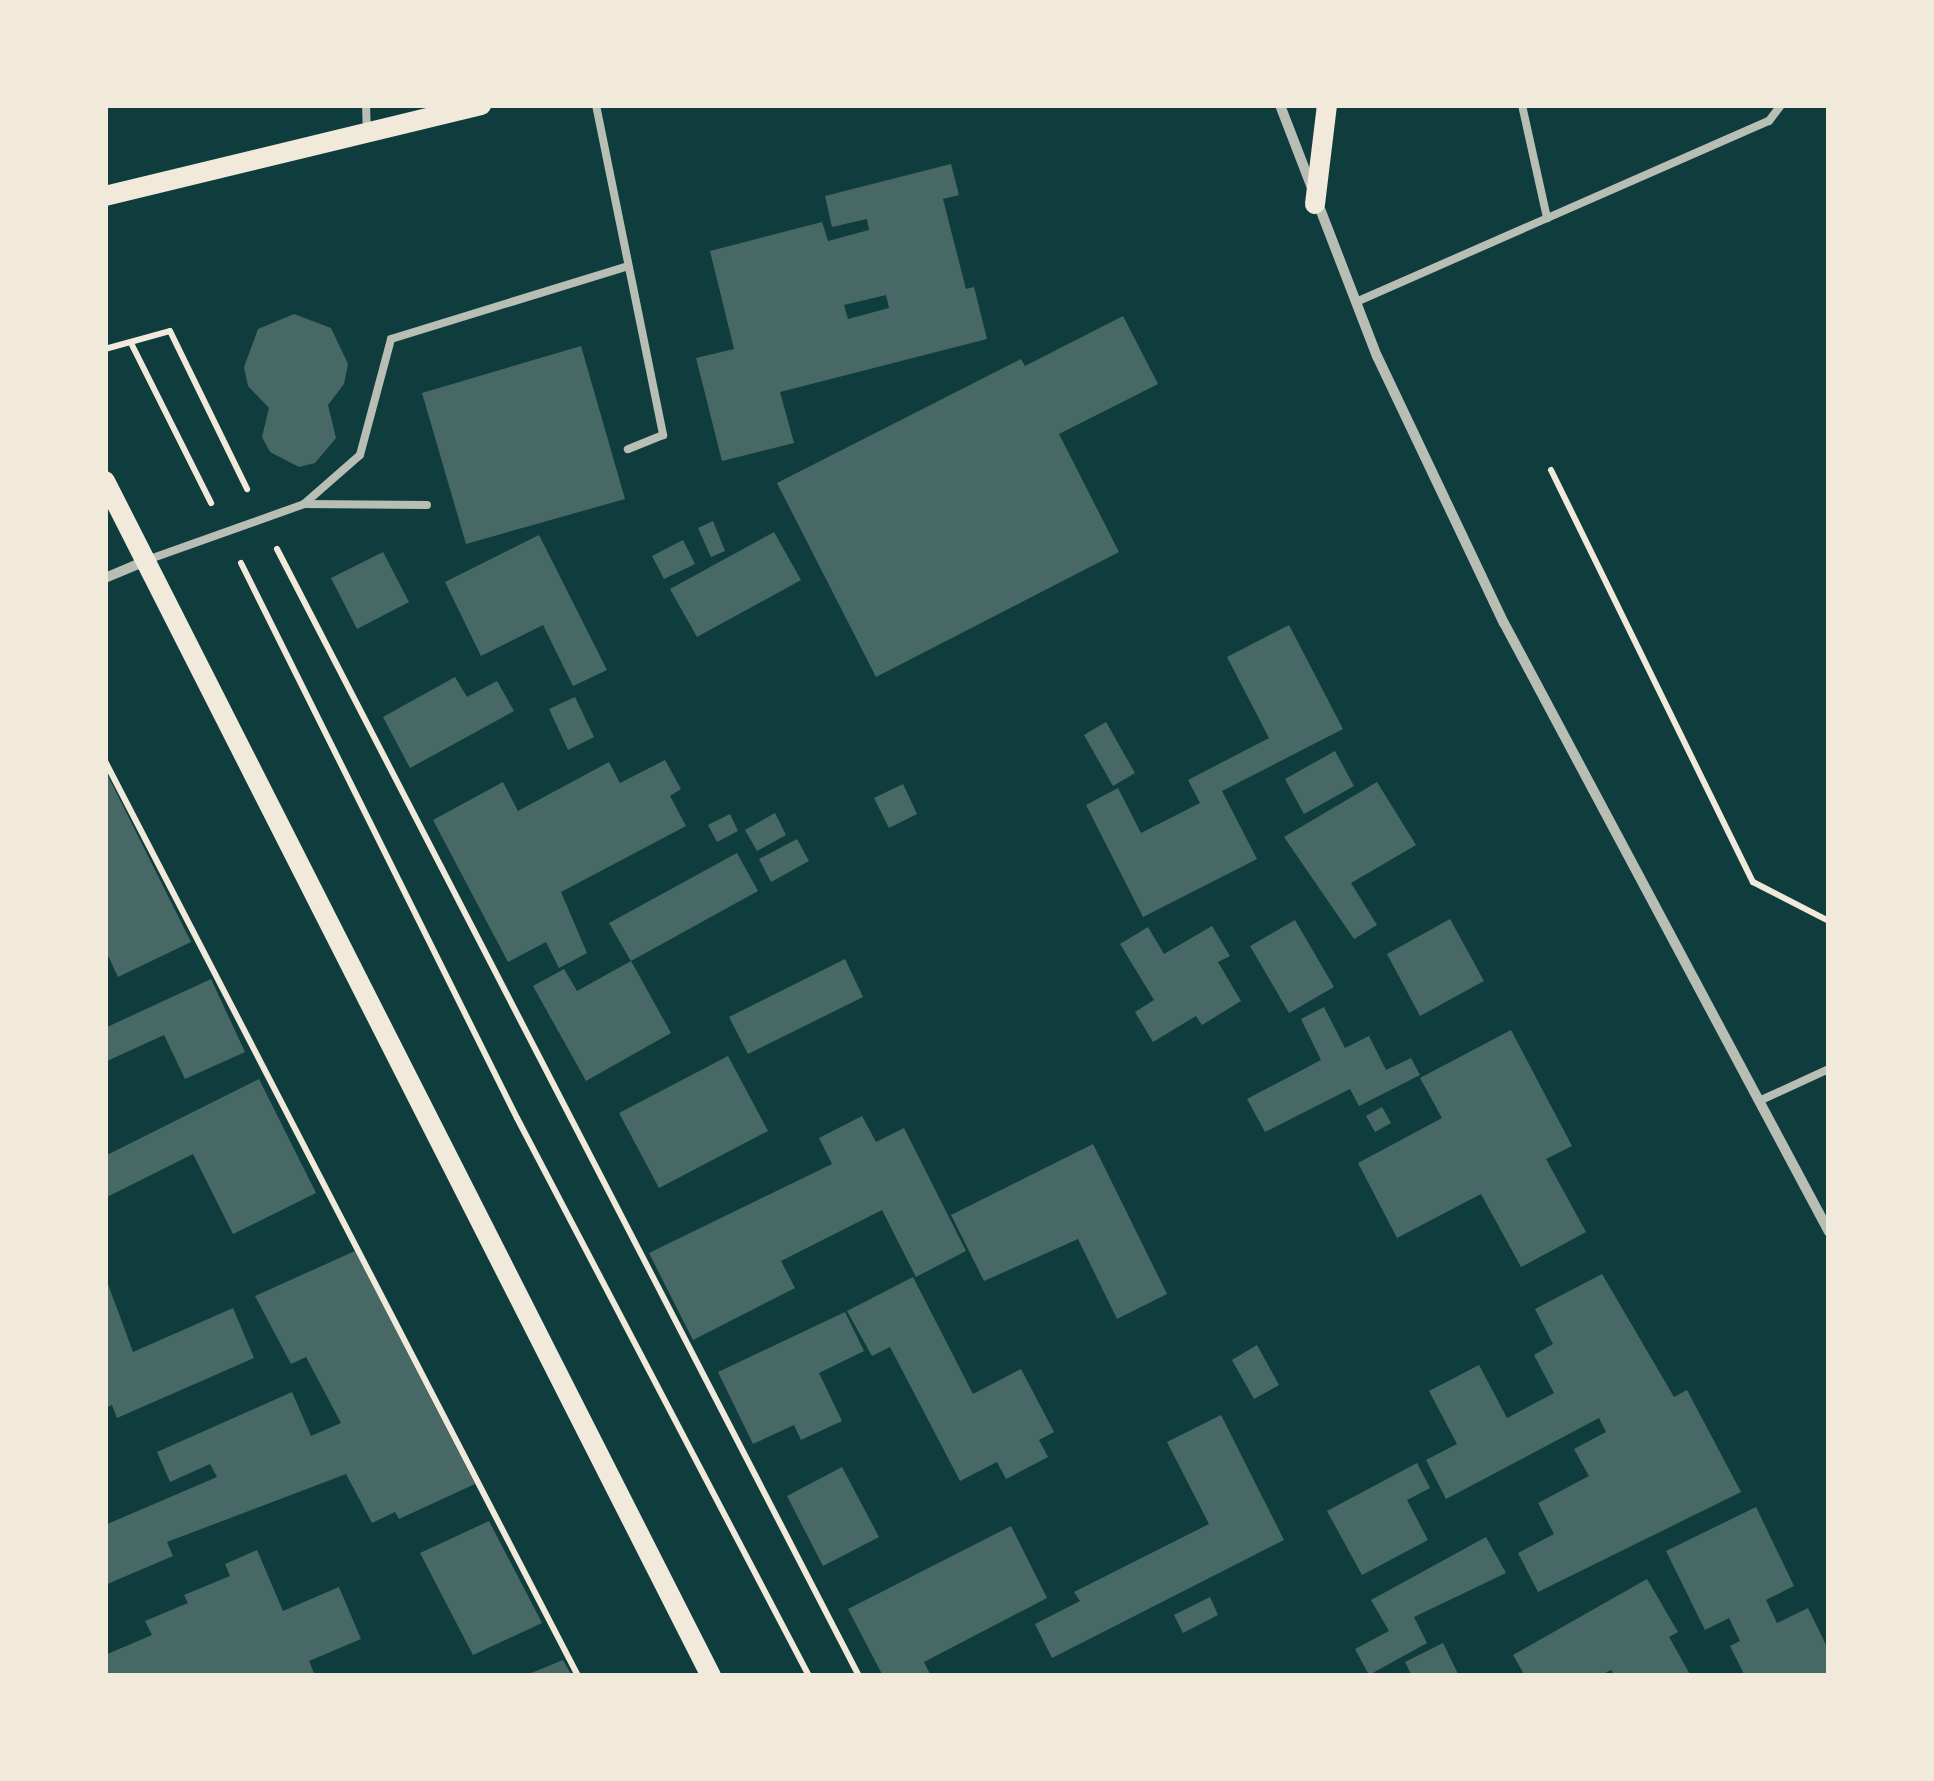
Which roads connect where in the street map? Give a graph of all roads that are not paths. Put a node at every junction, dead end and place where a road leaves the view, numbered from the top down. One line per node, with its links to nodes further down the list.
1 (366, 105): 8 (lane)
2 (481, 105): 8 (main road)
3 (596, 105): 12 (lane)
4 (1280, 105): 10 (street)
5 (1326, 105): 10 (main road)
6 (1522, 105): 11 (lane)
7 (1781, 105): 11 (lane)
8 (367, 130): 9 (main road)
9 (105, 196)
10 (1315, 204): 13 (street)
11 (1547, 218): 13 (lane)
12 (628, 266): 14 (lane); 16 (lane)
13 (1356, 302): 21 (street)
14 (628, 449)
15 (105, 481): 18 (main road)
16 (304, 504): 17 (lane); 18 (lane)
17 (427, 505)
18 (143, 562): 19 (street); 23 (main road)
19 (105, 578)
20 (1829, 1070): 21 (lane)
21 (1758, 1101): 22 (street)
22 (1829, 1232)
23 (711, 1676)

